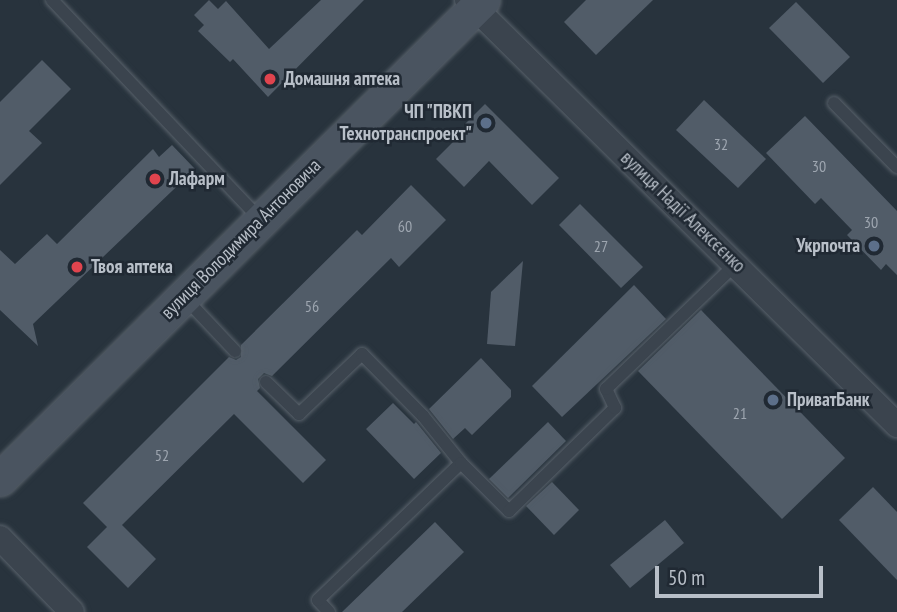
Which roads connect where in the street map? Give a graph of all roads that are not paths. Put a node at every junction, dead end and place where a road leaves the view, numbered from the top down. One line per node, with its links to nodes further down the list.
1 (52, 0): 5 (lane)
2 (475, 3): 5 (street, вулиця Володимира Антоновича); 6 (street, вулиця Надії Алексєєнко)
3 (834, 103): 4 (lane)
4 (897, 167)
5 (261, 219): 7 (street, вулиця Володимира Антоновича)
6 (736, 263): 10 (street, вулиця Надії Алексєєнко); 11 (lane)
7 (184, 296): 8 (lane); 12 (street, вулиця Володимира Антоновича)
8 (235, 351)
9 (267, 382): 11 (lane)
10 (897, 425)
11 (461, 463): 15 (lane)
12 (0, 479)
13 (0, 538): 14 (street)
14 (72, 612)
15 (329, 612)

